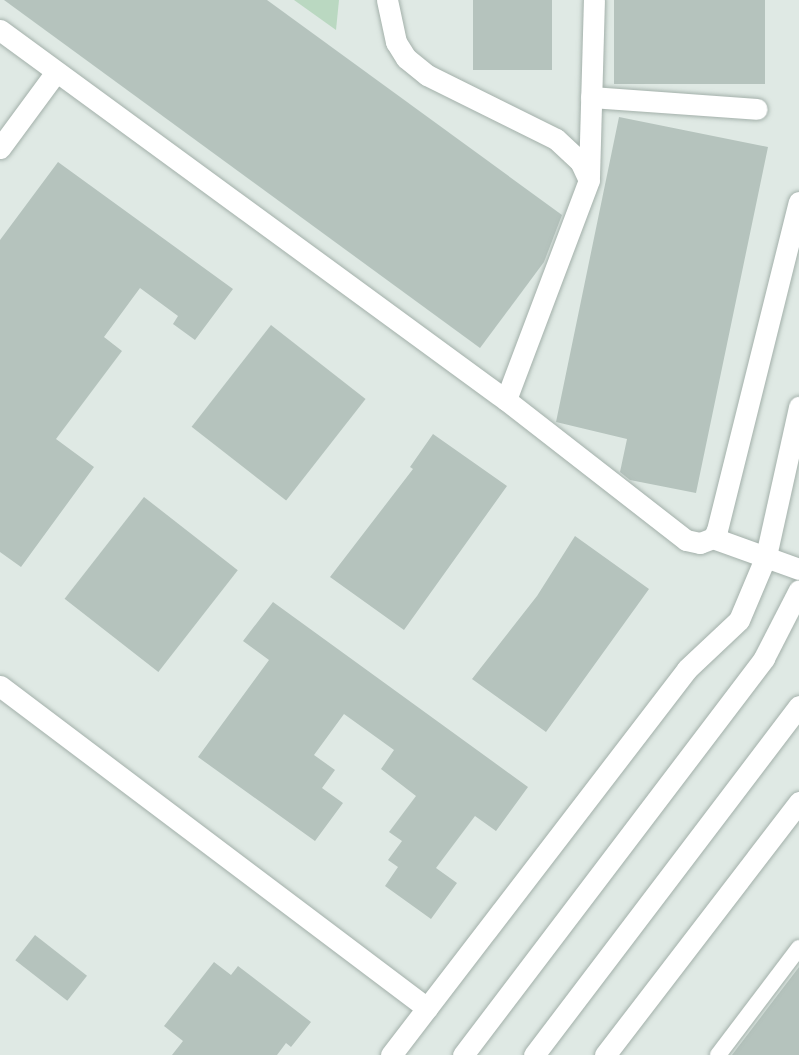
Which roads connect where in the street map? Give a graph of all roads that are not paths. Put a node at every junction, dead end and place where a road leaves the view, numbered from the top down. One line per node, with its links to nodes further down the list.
1 (387, 0): 8 (street)
2 (594, 0): 5 (street)
3 (0, 30): 4 (street)
4 (56, 72): 7 (street); 10 (street)
5 (591, 97): 6 (street); 8 (street)
6 (757, 108)
7 (0, 148)
8 (589, 180): 10 (street)
9 (799, 202): 12 (street)
10 (506, 400): 12 (street)
11 (799, 407): 13 (street)
12 (713, 538): 13 (street)
13 (766, 556): 14 (street); 20 (street)
14 (799, 569)
15 (799, 590): 22 (street)
16 (0, 686): 20 (street)
17 (799, 706): 23 (street)
18 (797, 809): 24 (street)
19 (799, 948): 25 (lane)
20 (427, 1008): 21 (street)
21 (391, 1055)
22 (463, 1055)
23 (534, 1055)
24 (605, 1055)
25 (718, 1055)

